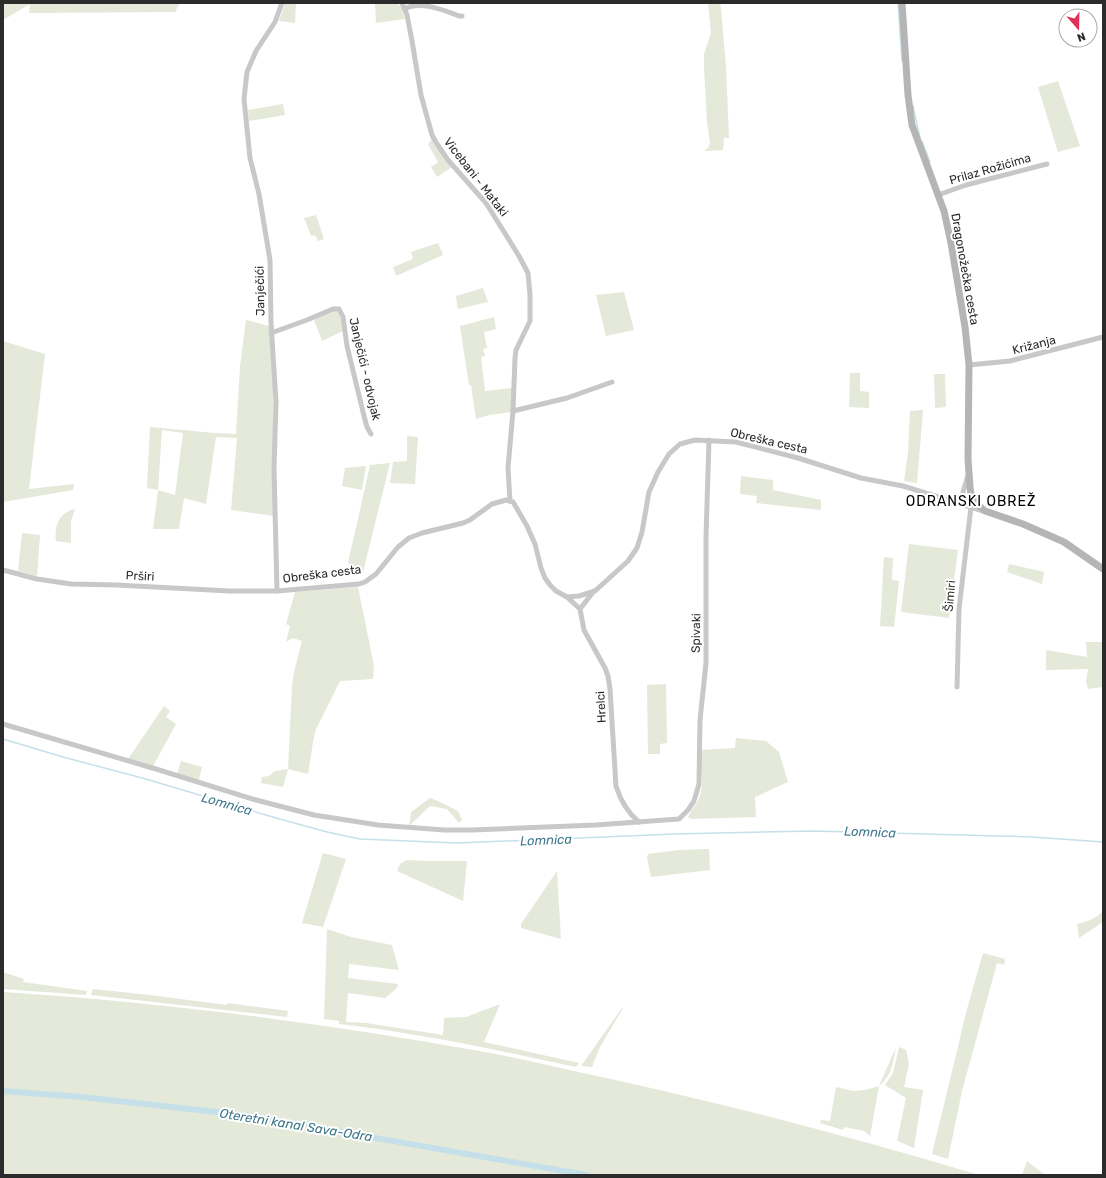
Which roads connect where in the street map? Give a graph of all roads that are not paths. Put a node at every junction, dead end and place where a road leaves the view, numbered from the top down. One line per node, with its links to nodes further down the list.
1 (282, 3): 8 (street, Janječići)
2 (402, 3): 4 (street, Vicebani - Mataki)
3 (902, 3): 7 (main road, Dragonožečka cesta)
4 (405, 9): 5 (street); 12 (street, Vicebani - Mataki)
5 (462, 16)
6 (1047, 164): 7 (street, Prilaz Rožićima)
7 (938, 195): 10 (main road, Dragonožečka cesta)
8 (271, 333): 13 (street, Janječići - odvojak); 22 (street, Janječići)
9 (1103, 337): 10 (street, Križanja)
10 (969, 365): 15 (main road, Dragonožečka cesta)
11 (612, 382): 12 (street)
12 (513, 411): 16 (street, Vicebani - Mataki)
13 (372, 434)
14 (709, 440): 17 (street, Obreška cesta); 23 (street, Obreška cesta); 28 (street, Spivaki)
15 (968, 474): 17 (street); 19 (main road, Dragonožečka cesta)
16 (510, 501): 22 (street, Obreška cesta); 24 (street)
17 (960, 504): 18 (street, Obreška cesta)
18 (971, 507): 19 (street, Obreška cesta); 26 (street, Šimiri)
19 (989, 513): 20 (main road, Obreška cesta)
20 (1103, 569)
21 (3, 570): 22 (street, Prširi)
22 (277, 591)
23 (595, 591): 24 (street, Obreška cesta); 25 (street)
24 (567, 597): 25 (street)
25 (580, 609): 28 (street, Hrelci)
26 (957, 687)
27 (3, 724): 28 (street)
28 (639, 822)

